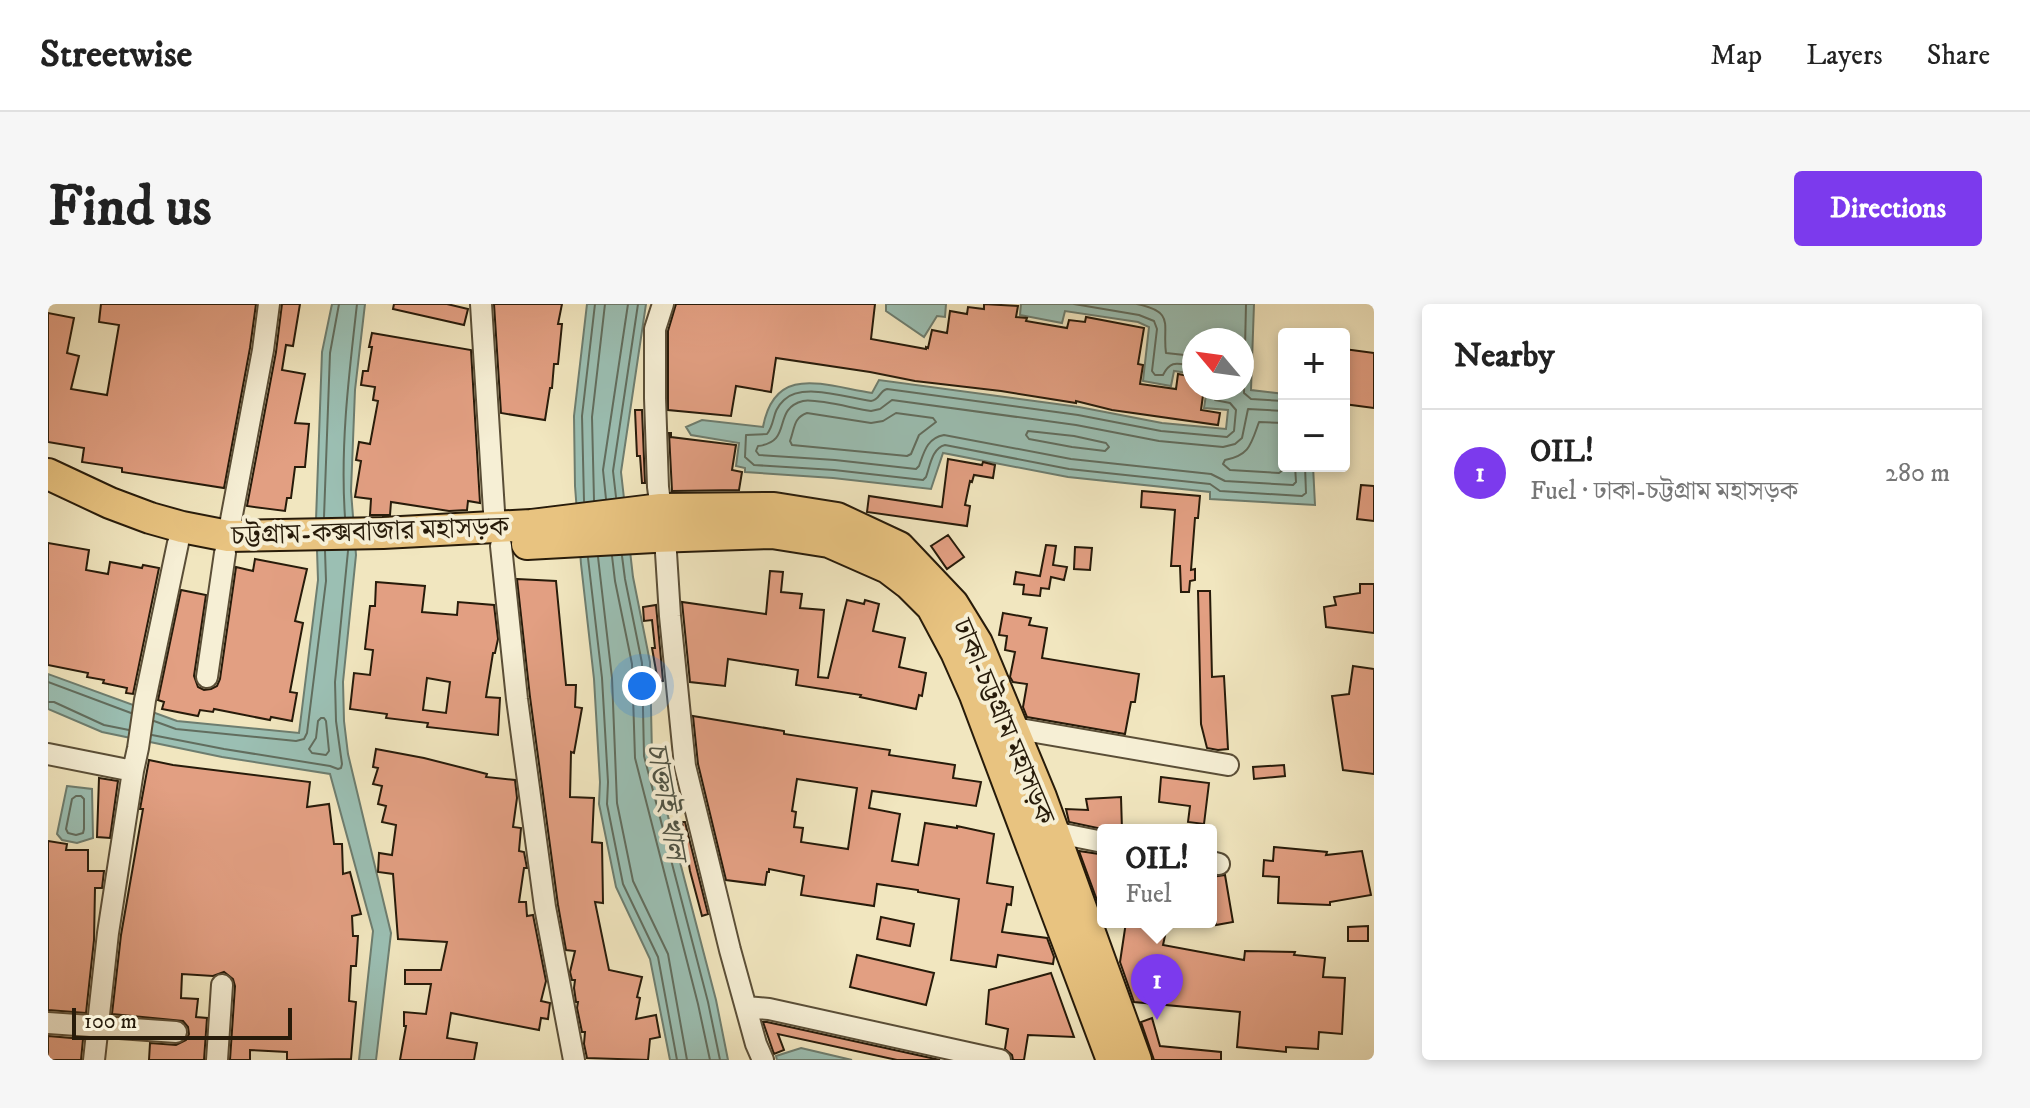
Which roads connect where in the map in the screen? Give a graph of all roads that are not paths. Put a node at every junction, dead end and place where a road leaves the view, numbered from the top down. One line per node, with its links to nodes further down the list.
1 (269, 304): 9 (street)
2 (481, 304): 7 (street)
3 (663, 304): 6 (street)
4 (48, 474): 9 (highway, চট্টগ্রাম-কক্সবাজার মহাসড়ক)
5 (48, 494): 8 (highway, চট্টগ্রাম-কক্সবাজার মহাসড়ক)
6 (658, 523): 7 (highway, চট্টগ্রাম-কক্সবাজার মহাসড়ক); 11 (highway, ঢাকা-চট্টগ্রাম মহাসড়ক); 15 (highway, ঢাকা-চট্টগ্রাম মহাসড়ক); 19 (street)
7 (498, 537): 9 (highway, চট্টগ্রাম-কক্সবাজার মহাসড়ক); 25 (street)
8 (178, 543): 9 (highway, চট্টগ্রাম-কক্সবাজার মহাসড়ক); 14 (street)
9 (226, 544): 10 (street)
10 (207, 677)
11 (1013, 728): 13 (street); 15 (highway, ঢাকা-চট্টগ্রাম মহাসড়ক)
12 (48, 754): 14 (street)
13 (1228, 765)
14 (133, 771): 21 (street)
15 (1028, 801): 16 (highway, ঢাকা-চট্টগ্রাম মহাসড়ক); 28 (highway, ঢাকা-চট্টগ্রাম মহাসড়ক)
16 (1053, 832): 17 (street); 29 (highway, ঢাকা-চট্টগ্রাম মহাসড়ক)
17 (1097, 841)
18 (222, 985): 24 (street)
19 (746, 1007): 26 (street); 27 (street)
20 (48, 1023): 21 (street)
21 (98, 1027): 22 (street); 23 (street)
22 (176, 1032)
23 (94, 1060)
24 (217, 1060)
25 (574, 1060)
26 (763, 1060)
27 (1000, 1060)
28 (1112, 1060)
29 (1136, 1060)

